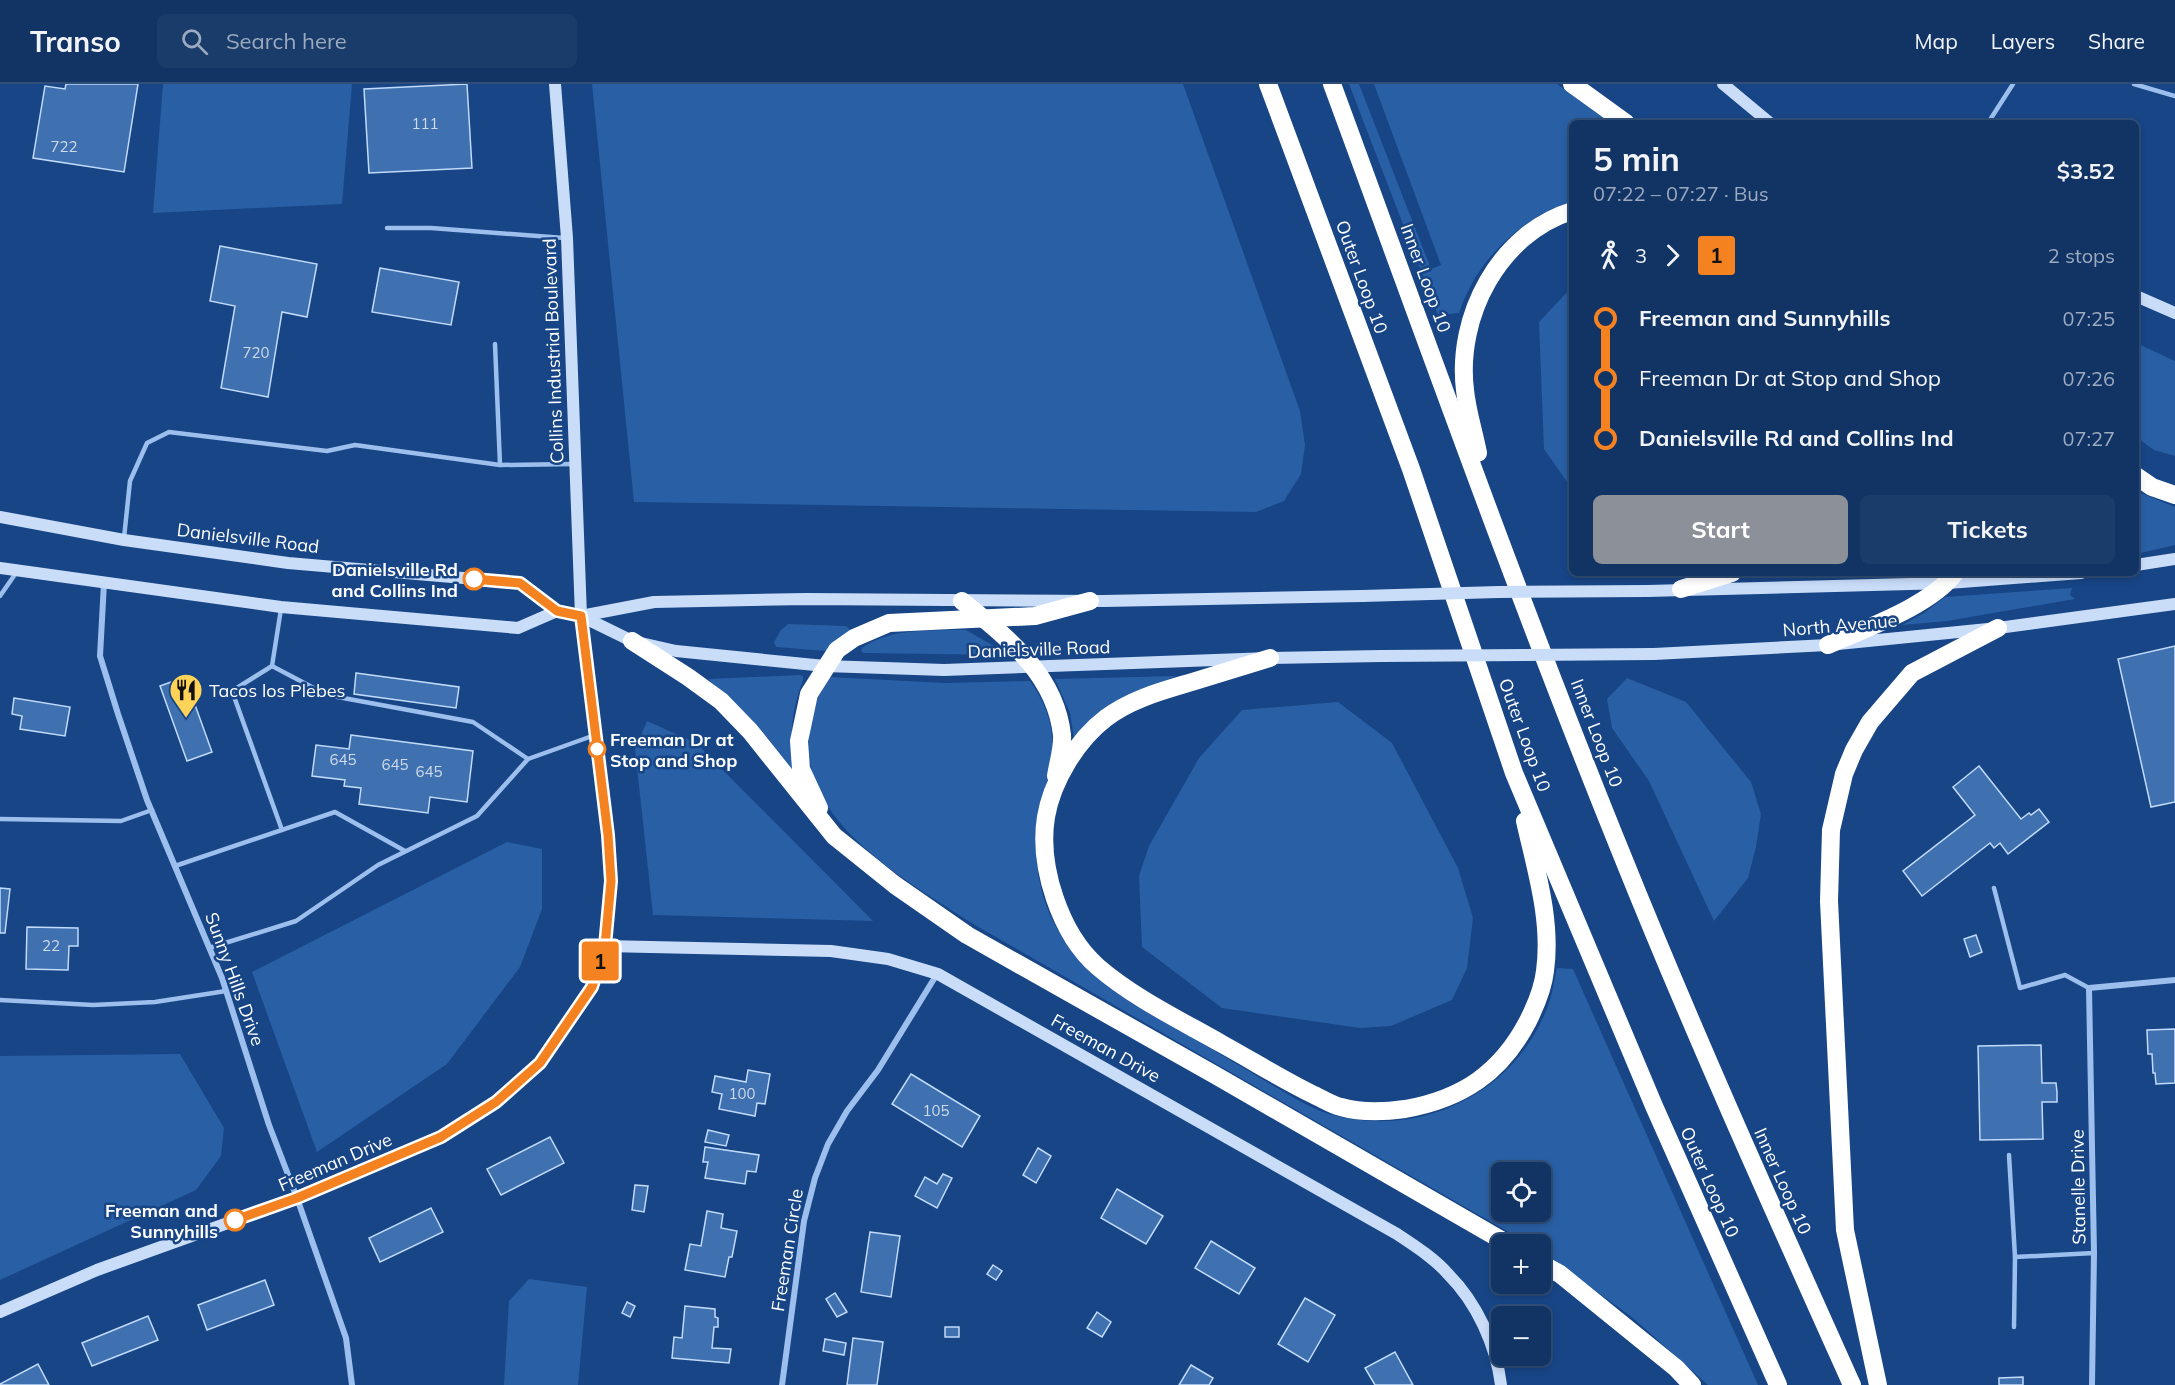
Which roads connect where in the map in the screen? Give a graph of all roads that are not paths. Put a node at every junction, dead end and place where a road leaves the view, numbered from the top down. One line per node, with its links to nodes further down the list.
1 (555, 84): 14 (main road, Collins Industrial Boulevard)
2 (1268, 84): 53 (highway, Outer Loop 10)
3 (1332, 84): 23 (highway, Inner Loop 10)
4 (1572, 84): 9 (highway)
5 (1723, 84): 10 (main road)
6 (2013, 84): 11 (lane)
7 (2134, 84): 8 (lane)
8 (2175, 96)
9 (1622, 120)
10 (1766, 120)
11 (1990, 120)
12 (1569, 211): 23 (highway)
13 (387, 228): 14 (lane)
14 (567, 238): 18 (main road, Collins Industrial Boulevard)
15 (2139, 297): 16 (main road)
16 (2174, 311)
17 (495, 344): 19 (lane)
18 (576, 464): 19 (lane); 41 (main road, Collins Industrial Boulevard)
19 (500, 465): 24 (lane)
20 (2139, 478): 21 (highway)
21 (2175, 495)
22 (0, 517): 24 (main road, Danielsville Road)
23 (1493, 519): 82 (highway, Inner Loop 10)
24 (124, 540): 40 (main road, Danielsville Road)
25 (2175, 559): 26 (main road)
26 (2139, 565)
27 (0, 568): 28 (main road)
28 (18, 570): 32 (main road); 35 (lane)
29 (1723, 576): 33 (highway)
30 (2004, 576): 31 (main road, North Avenue)
31 (1952, 578): 33 (main road, North Avenue); 45 (highway)
32 (104, 583): 39 (main road); 55 (street, Sunny Hills Drive)
33 (1681, 590): 34 (main road, North Avenue, bridge)
34 (1498, 592): 37 (main road, Danielsville Road, bridge)
35 (0, 596)
36 (962, 601): 37 (main road, Danielsville Road); 41 (main road, Danielsville Road); 42 (highway)
37 (1090, 601): 42 (highway)
38 (2175, 604): 43 (main road, North Avenue)
39 (281, 607): 40 (main road); 48 (lane)
40 (557, 611): 41 (main road, Danielsville Road)
41 (581, 616): 44 (main road, Danielsville Road); 51 (main road, Freeman Drive)
42 (982, 618): 49 (highway); 50 (highway)
43 (1998, 628): 45 (main road, North Avenue); 83 (highway)
44 (632, 641): 49 (main road, Danielsville Road); 58 (highway)
45 (1828, 645): 46 (main road, North Avenue, bridge)
46 (1506, 656): 47 (main road, Danielsville Road, bridge)
47 (1270, 658): 50 (main road, Danielsville Road); 54 (highway)
48 (272, 666): 52 (lane); 57 (lane)
49 (825, 666): 50 (main road, Danielsville Road); 58 (highway)
50 (1035, 667): 54 (highway)
51 (595, 735): 52 (lane); 62 (main road, Freeman Drive)
52 (528, 759): 59 (lane)
53 (1514, 772): 54 (highway); 81 (highway, Outer Loop 10)
54 (1055, 790)
55 (152, 810): 56 (lane); 60 (street, Sunny Hills Drive)
56 (0, 819)
57 (282, 830): 59 (lane); 60 (lane)
58 (834, 836): 71 (highway)
59 (405, 852): 63 (lane)
60 (175, 866): 63 (street, Sunny Hills Drive)
61 (1994, 888): 66 (lane)
62 (605, 946): 64 (main road, Freeman Drive); 70 (main road, Freeman Drive)
63 (209, 948): 67 (street, Sunny Hills Drive)
64 (938, 974): 78 (street, Freeman Circle); 79 (main road, Freeman Drive)
65 (2175, 980): 66 (street)
66 (2089, 988): 72 (street, Stanelle Drive)
67 (226, 991): 68 (lane); 70 (street, Sunny Hills Drive)
68 (0, 1000)
69 (2009, 1155): 73 (lane)
70 (297, 1198): 75 (main road, Freeman Drive); 77 (street, Sunny Hills Drive)
71 (1491, 1234)
72 (2094, 1253): 73 (lane); 84 (street, Stanelle Drive)
73 (2015, 1257): 76 (lane)
74 (1551, 1269): 80 (highway)
75 (0, 1312)
76 (2014, 1328)
77 (352, 1385)
78 (782, 1385)
79 (1501, 1385)
80 (1692, 1385)
81 (1778, 1385)
82 (1852, 1385)
83 (1878, 1385)
84 (2092, 1385)

